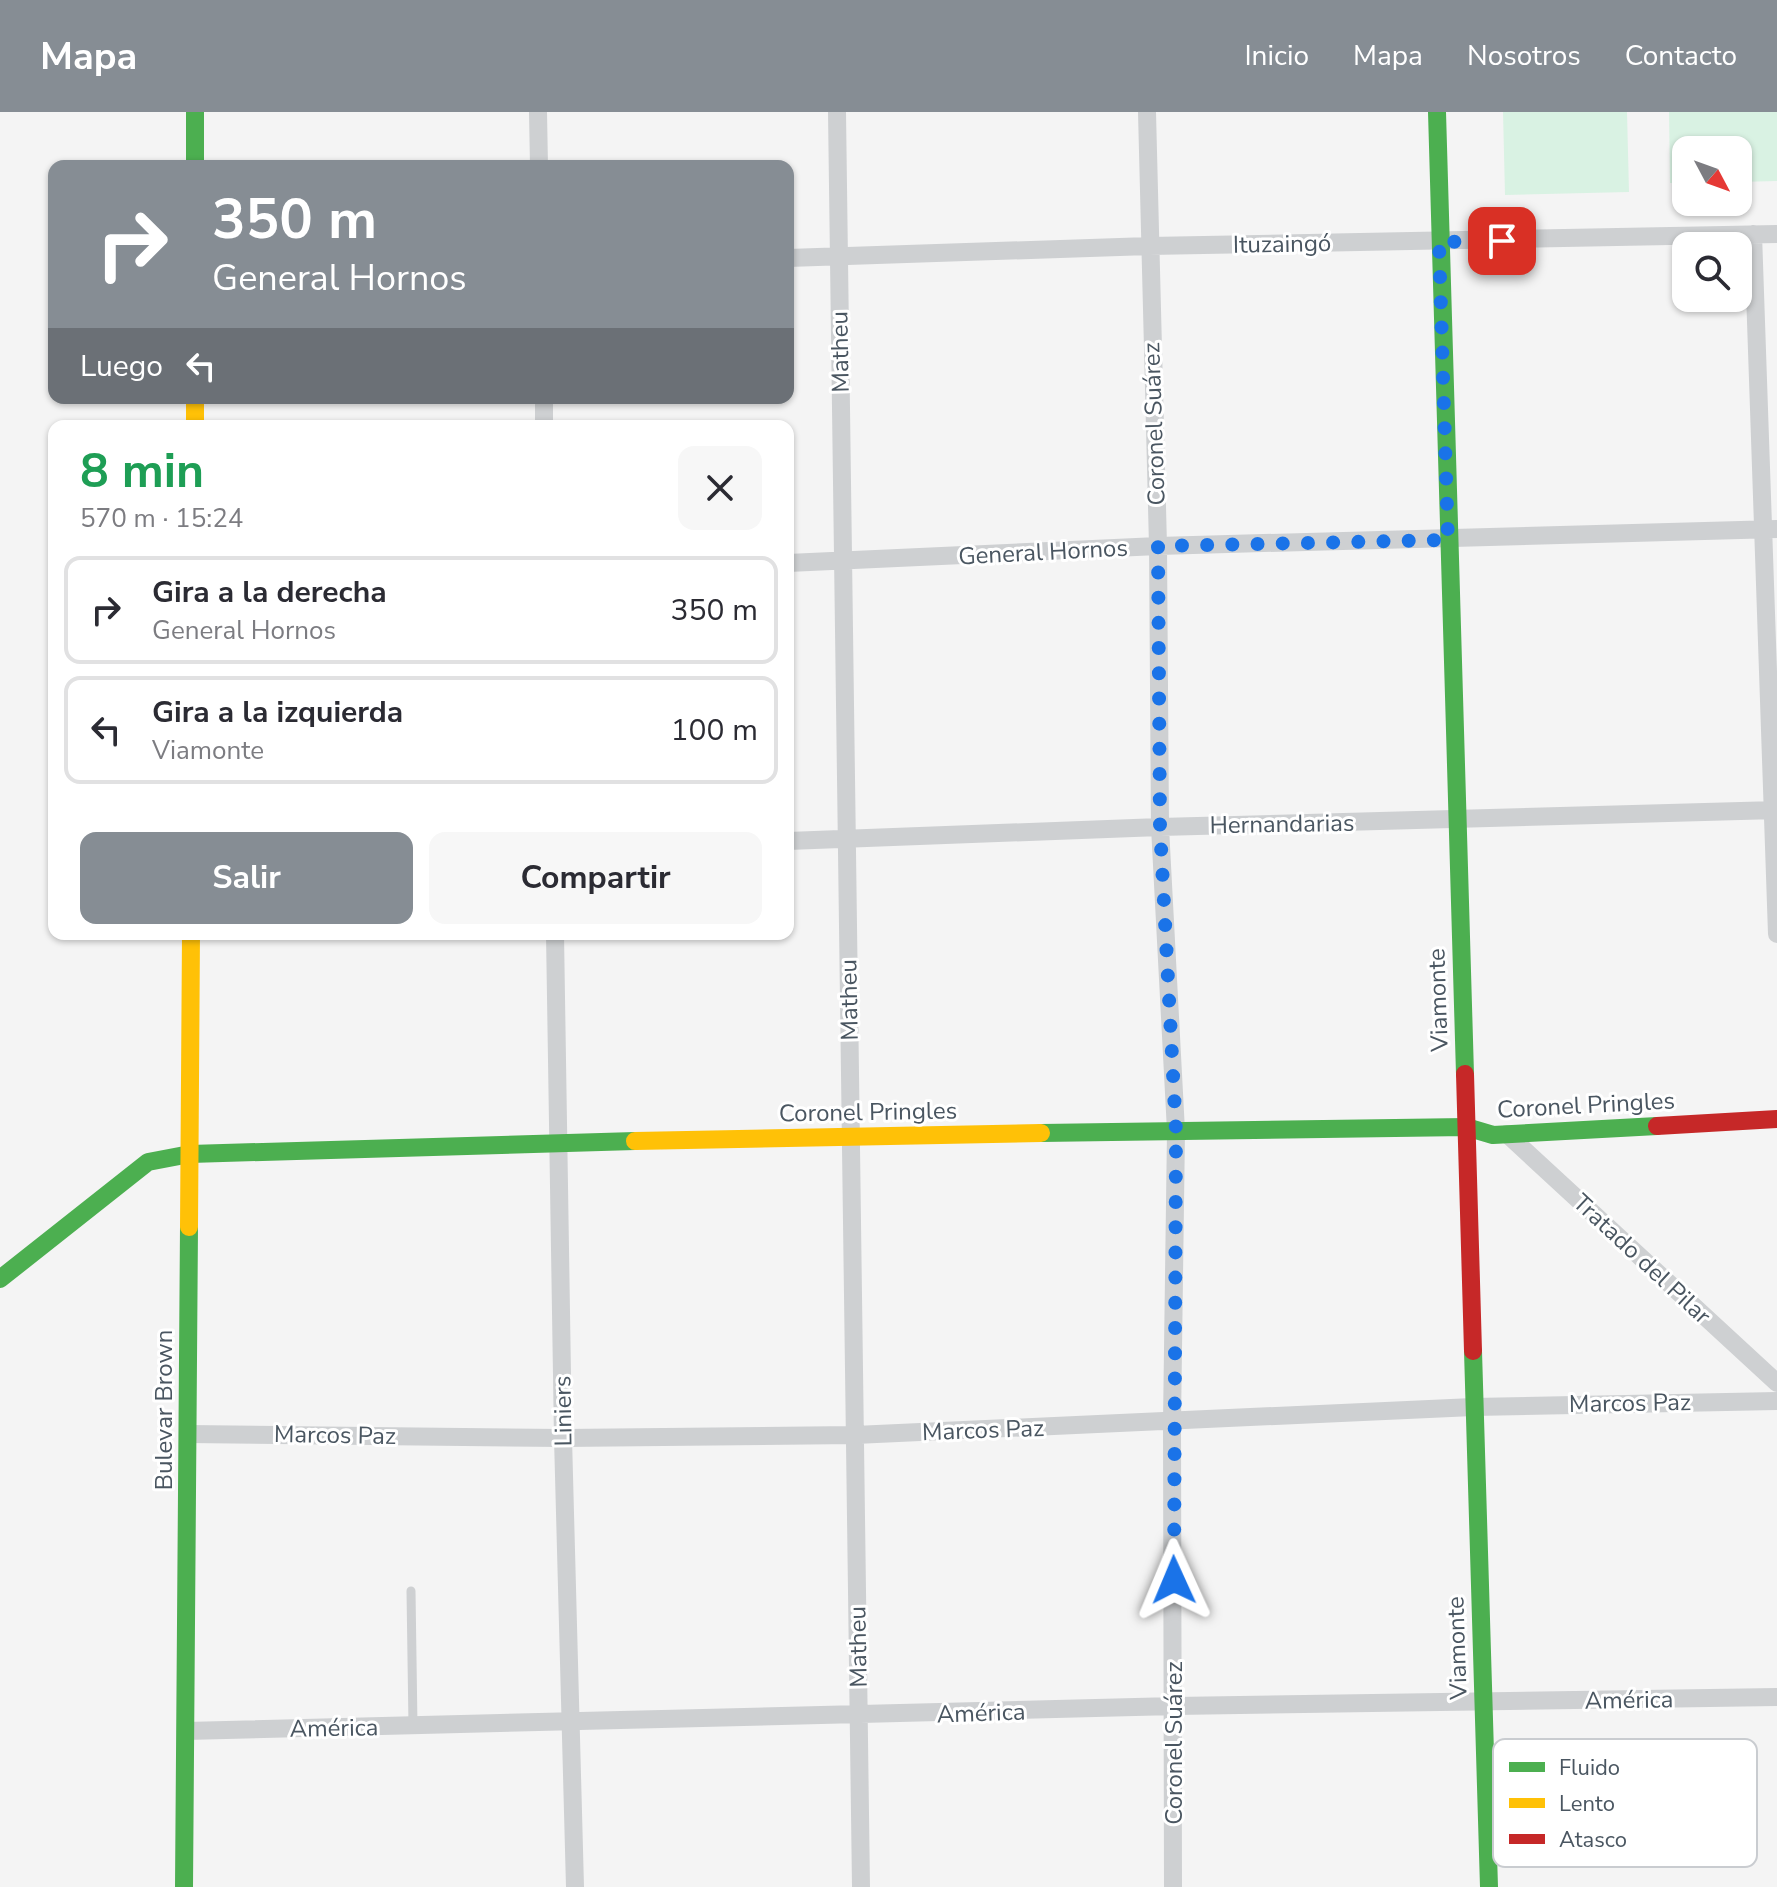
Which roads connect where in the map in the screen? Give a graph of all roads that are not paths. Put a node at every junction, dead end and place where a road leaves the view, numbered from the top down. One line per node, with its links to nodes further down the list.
1 (195, 112): 6 (street)
2 (538, 112): 7 (street)
3 (837, 112): 12 (street, Matheu)
4 (1147, 112): 11 (street, Coronel Suárez)
5 (1437, 112): 10 (street, Viamonte)
6 (195, 160)
7 (539, 160)
8 (1753, 234): 9 (street, Ituzaingó); 10 (street, Ituzaingó); 14 (street)
9 (1777, 234)
10 (1439, 242): 11 (street, Ituzaingó); 15 (street, Viamonte)
11 (1149, 246): 12 (street, Ituzaingó); 16 (street, Coronel Suárez)
12 (839, 257): 13 (street, Ituzaingó); 17 (street, Matheu)
13 (794, 258)
14 (1770, 529): 15 (street, General Hornos); 19 (street)
15 (1448, 540): 16 (street, General Hornos); 20 (street, Viamonte)
16 (1158, 546): 17 (street, General Hornos); 21 (street, Coronel Suárez)
17 (843, 561): 18 (street, General Hornos); 22 (street, Matheu)
18 (794, 563)
19 (1775, 810): 20 (street, Hernandarias); 24 (street)
20 (1456, 820): 21 (street, Hernandarias); 28 (street, Viamonte)
21 (1160, 827): 22 (street, Hernandarias); 29 (street, Coronel Suárez)
22 (847, 840): 23 (street, Hernandarias); 31 (street, Matheu)
23 (794, 841)
24 (1777, 934)
25 (191, 940): 33 (street, Bulevar Brown)
26 (555, 940): 32 (street, Liniers)
27 (1777, 1119): 30 (street, Coronel Pringles)
28 (1466, 1127): 29 (street, Coronel Pringles); 30 (street, Coronel Pringles); 37 (street, Viamonte)
29 (1176, 1131): 31 (street, Coronel Pringles); 38 (street, Coronel Suárez)
30 (1507, 1134): 35 (street, Tratado del Pilar)
31 (851, 1135): 32 (street, Coronel Pringles); 40 (street, Matheu)
32 (559, 1145): 33 (street, Coronel Pringles); 41 (street, Liniers)
33 (190, 1154): 34 (street, Coronel Pringles); 39 (street, Bulevar Brown)
34 (0, 1279)
35 (1777, 1383)
36 (1777, 1401): 37 (street, Marcos Paz)
37 (1473, 1407): 38 (street, Marcos Paz); 44 (street, Viamonte)
38 (1172, 1422): 40 (street, Marcos Paz); 45 (street, Coronel Suárez)
39 (188, 1434): 41 (street, Marcos Paz); 49 (street, Bulevar Brown)
40 (855, 1435): 41 (street, Marcos Paz); 46 (street, Matheu)
41 (563, 1438): 47 (street, Liniers)
42 (411, 1591): 48 (lane)
43 (1777, 1697): 44 (street, América)
44 (1483, 1703): 45 (street, América); 54 (street, Viamonte)
45 (1175, 1706): 46 (street, América); 53 (street, Coronel Suárez)
46 (859, 1717): 47 (street, América); 52 (street, Matheu)
47 (572, 1723): 48 (street, América); 51 (street, Liniers)
48 (413, 1726): 49 (street, América)
49 (186, 1731): 50 (street, Bulevar Brown)
50 (184, 1887)
51 (575, 1887)
52 (861, 1887)
53 (1173, 1887)
54 (1489, 1887)

